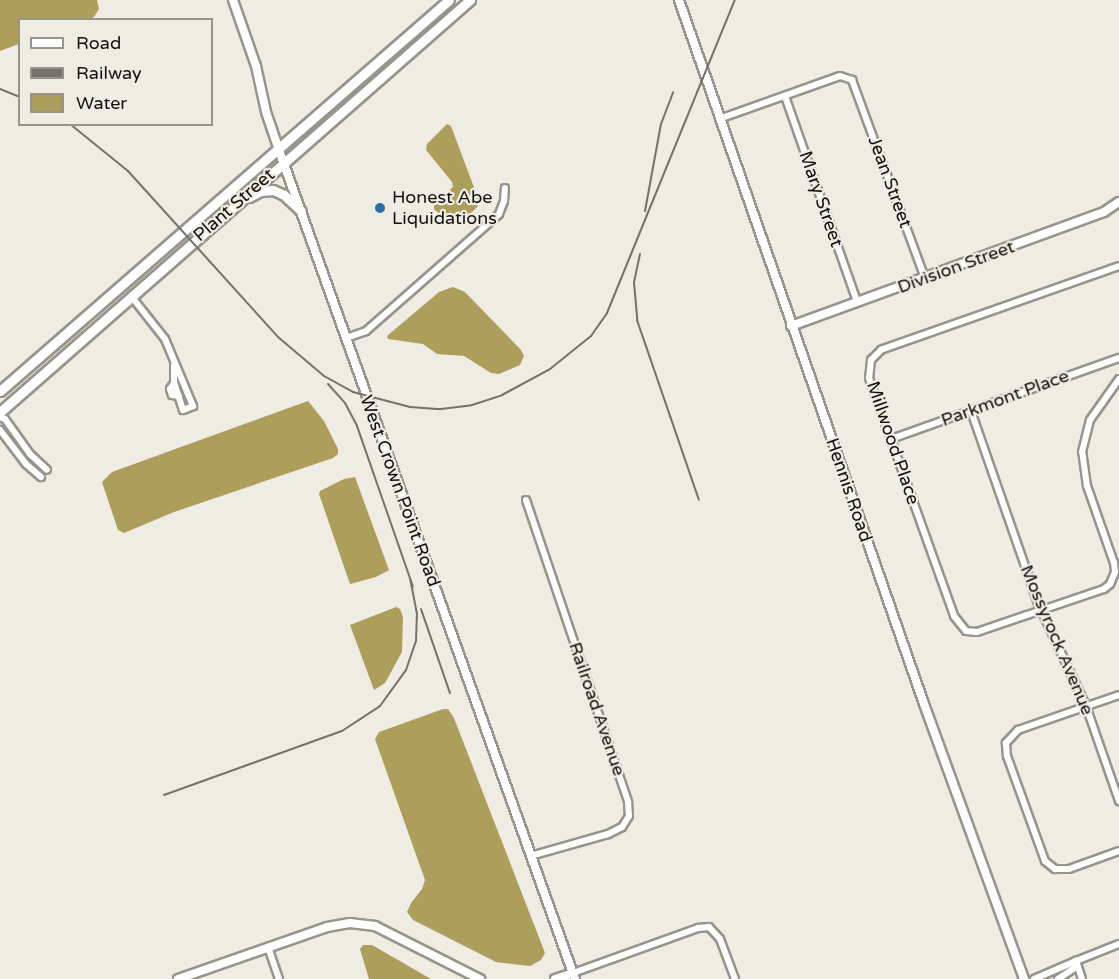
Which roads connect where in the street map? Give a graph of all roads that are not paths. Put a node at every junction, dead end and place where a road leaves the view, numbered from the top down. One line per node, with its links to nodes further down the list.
1 (233, 0): 9 (street, West Crown Point Road)
2 (449, 0): 9 (main road, Plant Street)
3 (462, 0): 6 (main road)
4 (470, 0): 6 (main road, Plant Street)
5 (679, 0): 8 (street, Hennis Road)
6 (445, 21): 10 (main road, Plant Street)
7 (786, 96): 8 (street); 17 (street, Jean Street); 20 (street, Mary Street)
8 (719, 119): 22 (street, Hennis Road)
9 (279, 150): 10 (street, West Crown Point Road); 16 (main road, Plant Street)
10 (284, 162): 13 (main road, Plant Street); 14 (street, West Crown Point Road)
11 (505, 188): 23 (street)
12 (1119, 202): 17 (street, Division Street)
13 (234, 205): 14 (main road); 19 (main road, Plant Street)
14 (301, 211): 23 (street, West Crown Point Road)
15 (1119, 266): 32 (street, Millwood Place)
16 (135, 274): 18 (main road, Plant Street); 19 (main road)
17 (925, 278): 20 (street, Division Street)
18 (112, 294): 21 (main road); 27 (main road, Plant Street)
19 (131, 296): 21 (main road, Plant Street); 25 (street)
20 (857, 302): 22 (street, Division Street)
21 (106, 319): 29 (main road, Plant Street)
22 (791, 326): 51 (street, Hennis Road)
23 (346, 338): 41 (street, West Crown Point Road)
24 (1119, 358): 28 (street, Parkmont Place)
25 (174, 365): 25 (street)
26 (1119, 379): 36 (street, Millwood Place)
27 (0, 391)
28 (971, 411): 32 (street, Parkmont Place); 36 (street, Mossyrock Avenue)
29 (0, 412)
30 (0, 417): 33 (street)
31 (0, 430): 34 (street)
32 (891, 438): 36 (street, Millwood Place)
33 (47, 470)
34 (41, 477)
35 (526, 500): 41 (street, Railroad Avenue)
36 (1041, 611): 38 (street, Mossyrock Avenue)
37 (1119, 695): 38 (street)
38 (1086, 706): 39 (street, Mossyrock Avenue); 40 (street)
39 (1119, 801)
40 (1119, 852)
41 (530, 856): 45 (street, West Crown Point Road)
42 (1119, 944): 44 (street)
43 (268, 947): 46 (street); 47 (street); 48 (street)
44 (1076, 961): 52 (street); 53 (street); 54 (street)
45 (574, 976): 49 (street); 50 (street)
46 (178, 979)
47 (279, 979)
48 (480, 979)
49 (555, 979)
50 (735, 979)
51 (1024, 979)
52 (1034, 979)
53 (1058, 979)
54 (1082, 979)

